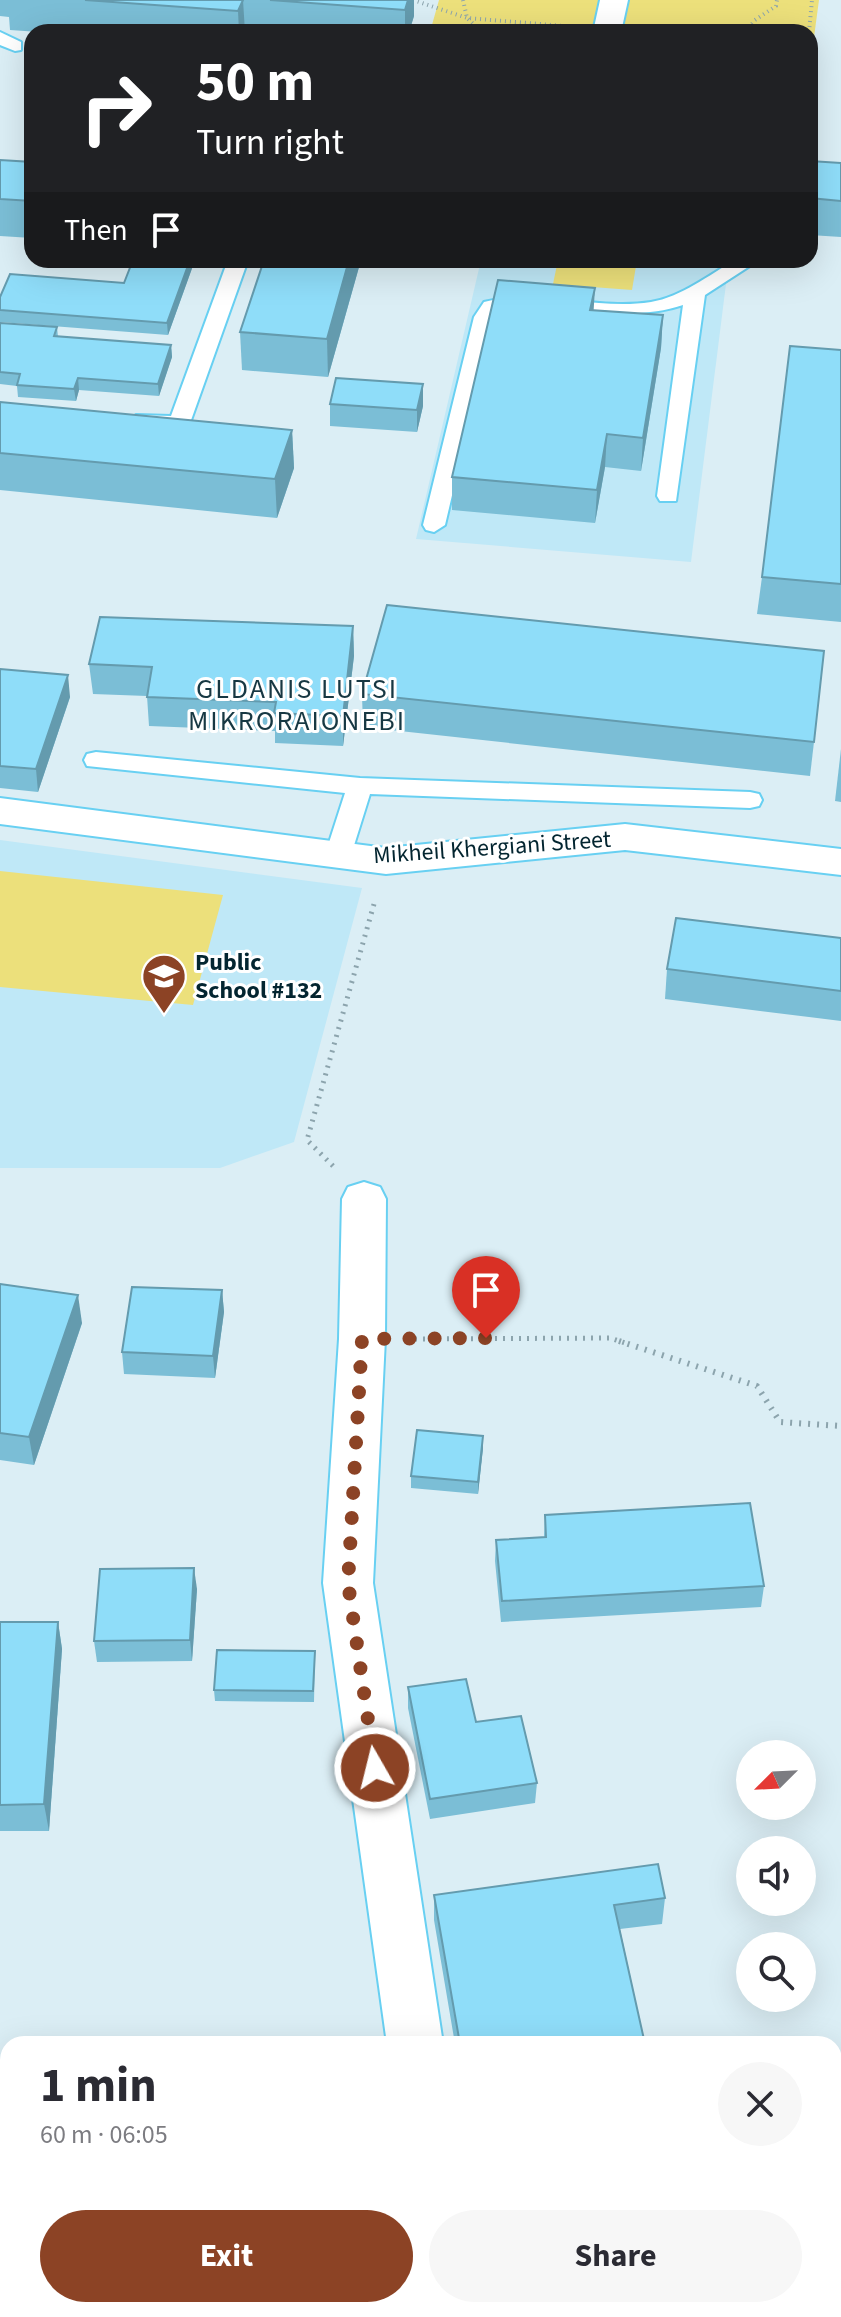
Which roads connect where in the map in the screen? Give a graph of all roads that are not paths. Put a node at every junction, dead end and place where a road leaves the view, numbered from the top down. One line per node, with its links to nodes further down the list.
1 (614, 0): 2 (street)
2 (608, 24)
3 (235, 268): 6 (lane)
4 (736, 268): 5 (lane)
5 (695, 292): 7 (lane); 8 (lane)
6 (119, 418)
7 (668, 496)
8 (434, 525)
9 (96, 760): 10 (lane)
10 (360, 786): 11 (lane); 13 (lane)
11 (750, 800)
12 (0, 811): 13 (street, Mikheil Khergiani Street)
13 (338, 855): 14 (street, Mikheil Khergiani Street)
14 (841, 862)
15 (364, 1199): 16 (street)
16 (414, 2036)

